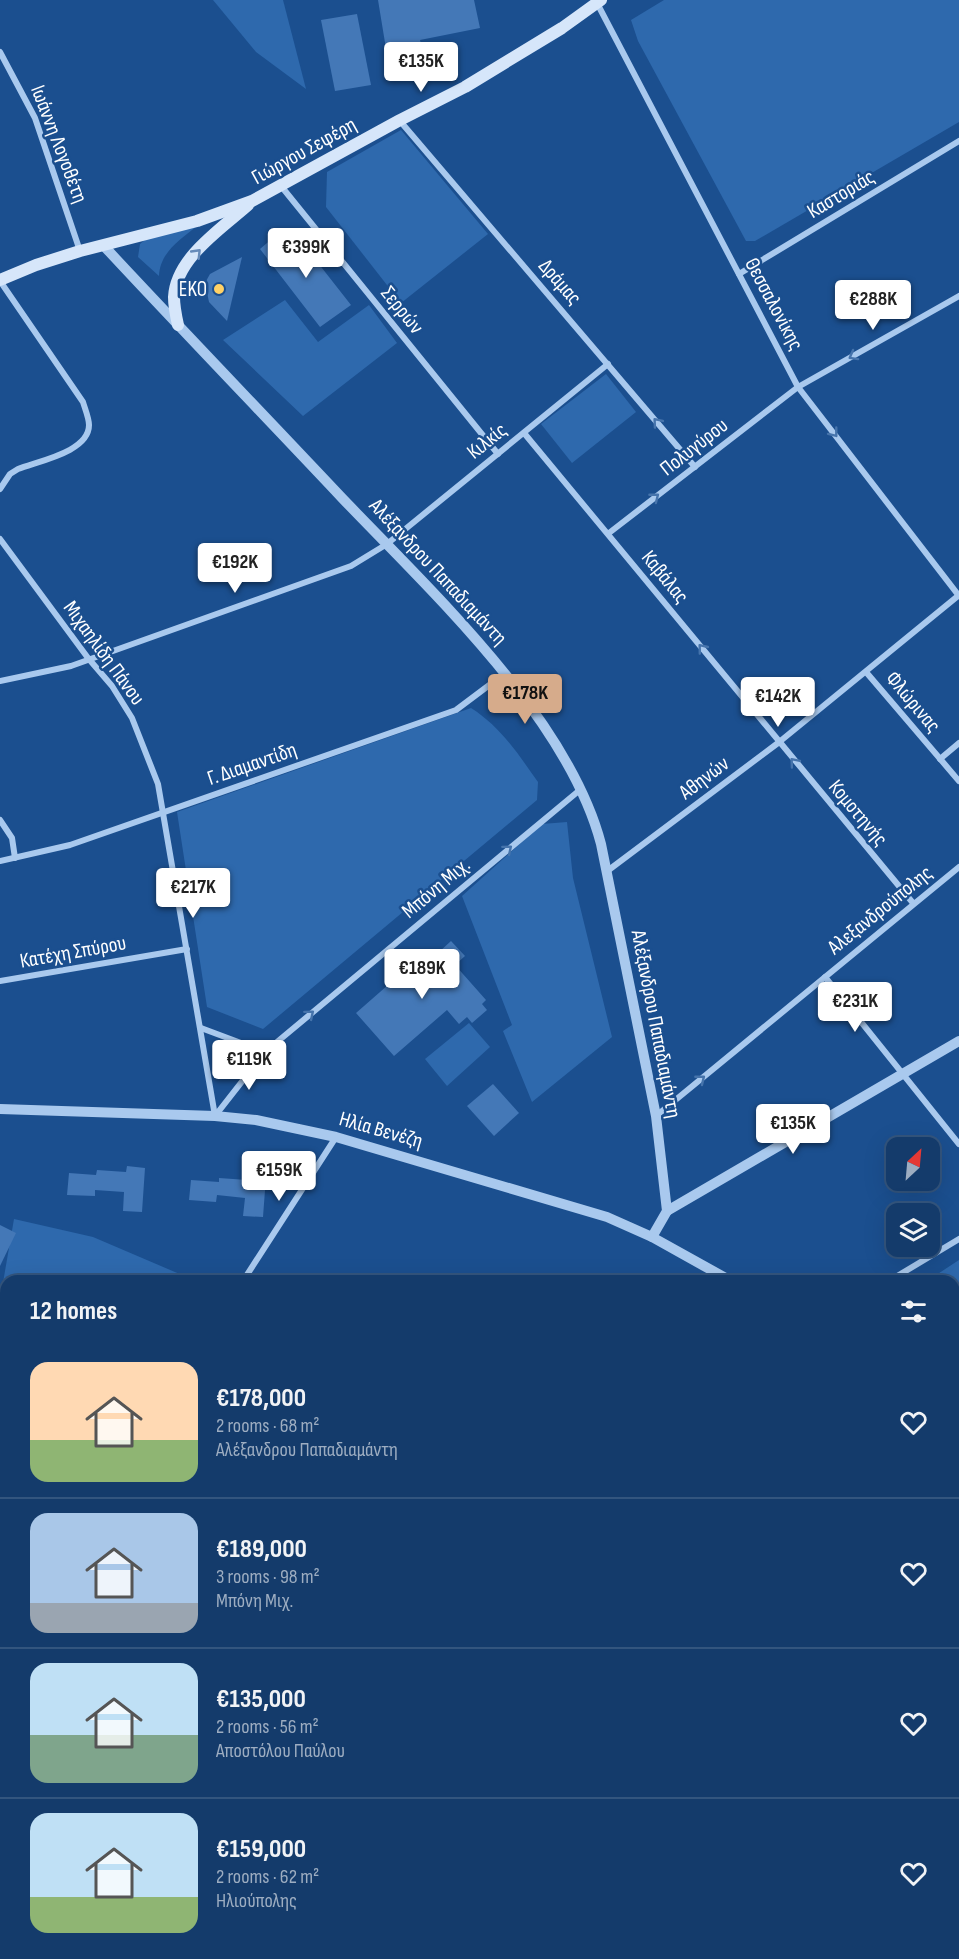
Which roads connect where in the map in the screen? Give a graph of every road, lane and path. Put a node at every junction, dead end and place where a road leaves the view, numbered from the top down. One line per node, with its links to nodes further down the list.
1 (599, 2): 3 (main road, Γιώργου Σεφέρη); 9 (street, Θεσσαλονίκης)
2 (0, 52): 8 (street, Ιωάννη Λογοθέτη)
3 (400, 120): 5 (main road, Γιώργου Σεφέρη); 13 (street, Δράμας)
4 (959, 141): 9 (street, Καστοριάς)
5 (280, 186): 6 (main road, Γιώργου Σεφέρη); 16 (street, Σερρών)
6 (252, 201): 7 (main road, Γιώργου Σεφέρη); 12 (main road, one-way to 6)
7 (103, 245): 8 (main road, Γιώργου Σεφέρη); 12 (street, Αλέξανδρου Παπαδιαμάντη)
8 (80, 250): 10 (main road, Γιώργου Σεφέρη)
9 (739, 274): 14 (street, Θεσσαλονίκης)
10 (0, 280): 18 (street)
11 (959, 296): 14 (street, Πολυγύρου, one-way to 14)
12 (178, 325): 21 (street, Αλέξανδρου Παπαδιαμάντη)
13 (609, 364): 15 (street, Κιλκίς); 17 (street, Δράμας, one-way to 13)
14 (798, 387): 17 (street, Πολυγύρου); 22 (street, Θεσσαλονίκης, one-way to 22)
15 (524, 433): 16 (street, Κιλκίς); 19 (street, Καβάλας)
16 (498, 454): 21 (street, Κιλκίς)
17 (695, 467): 19 (street, Πολυγύρου, one-way to 17)
18 (0, 489)
19 (609, 533): 27 (street, Καβάλας, one-way to 19)
20 (0, 539): 23 (street, Μιχαηλίδη Πάνου)
21 (387, 544): 23 (street, Κιλκίς); 25 (street, Αλέξανδρου Παπαδιαμάντη)
22 (959, 596): 24 (street, Αθηνών)
23 (88, 658): 26 (street, Κιλκίς); 32 (street, Μιχαηλίδη Πάνου)
24 (866, 672): 27 (street, Αθηνών); 29 (street, Φλώρινας)
25 (504, 674): 31 (street, Αλέξανδρου Παπαδιαμάντη); 32 (street, Γ. Διαμαντίδη)
26 (0, 681)
27 (778, 743): 37 (street, Αθηνών); 38 (street, Κομοτηνής, one-way to 27)
28 (959, 743): 29 (street)
29 (940, 759): 30 (street, Φλώρινας)
30 (959, 781)
31 (581, 789): 37 (street, Αλέξανδρου Παπαδιαμάντη); 44 (street, Μπόνη Μιχ., one-way to 31)
32 (161, 814): 34 (street, Γ. Διαμαντίδη); 39 (street, Μιχαηλίδη Πάνου)
33 (0, 820): 34 (street)
34 (15, 858): 35 (street, Γ. Διαμαντίδη)
35 (0, 861)
36 (959, 867): 38 (street, Αλεξανδρούπολης)
37 (606, 872): 48 (street, Αλέξανδρου Παπαδιαμάντη)
38 (913, 903): 40 (street, Αλεξανδρούπολης)
39 (187, 949): 41 (street, Κατέχη Σπύρου); 42 (street, Μιχαηλίδη Πάνου)
40 (825, 977): 45 (street); 48 (street, Αλεξανδρούπολης, one-way to 40)
41 (0, 981)
42 (201, 1028): 44 (street); 47 (street, Μιχαηλίδη Πάνου)
43 (959, 1041): 45 (street)
44 (265, 1052): 47 (street, Μπόνη Μιχ.)
45 (904, 1074): 50 (street); 51 (street)
46 (0, 1109): 47 (street, Ηλία Βενέζη)
47 (215, 1116): 49 (street, Ηλία Βενέζη)
48 (656, 1116): 51 (street, Αλέξανδρου Παπαδιαμάντη)
49 (336, 1137): 52 (street, Ηλία Βενέζη); 54 (street)
50 (959, 1144)
51 (667, 1211): 52 (street)
52 (652, 1237): 55 (street, Ηλία Βενέζη)
53 (959, 1239): 56 (street)
54 (247, 1275)
55 (719, 1275)
56 (899, 1275)

